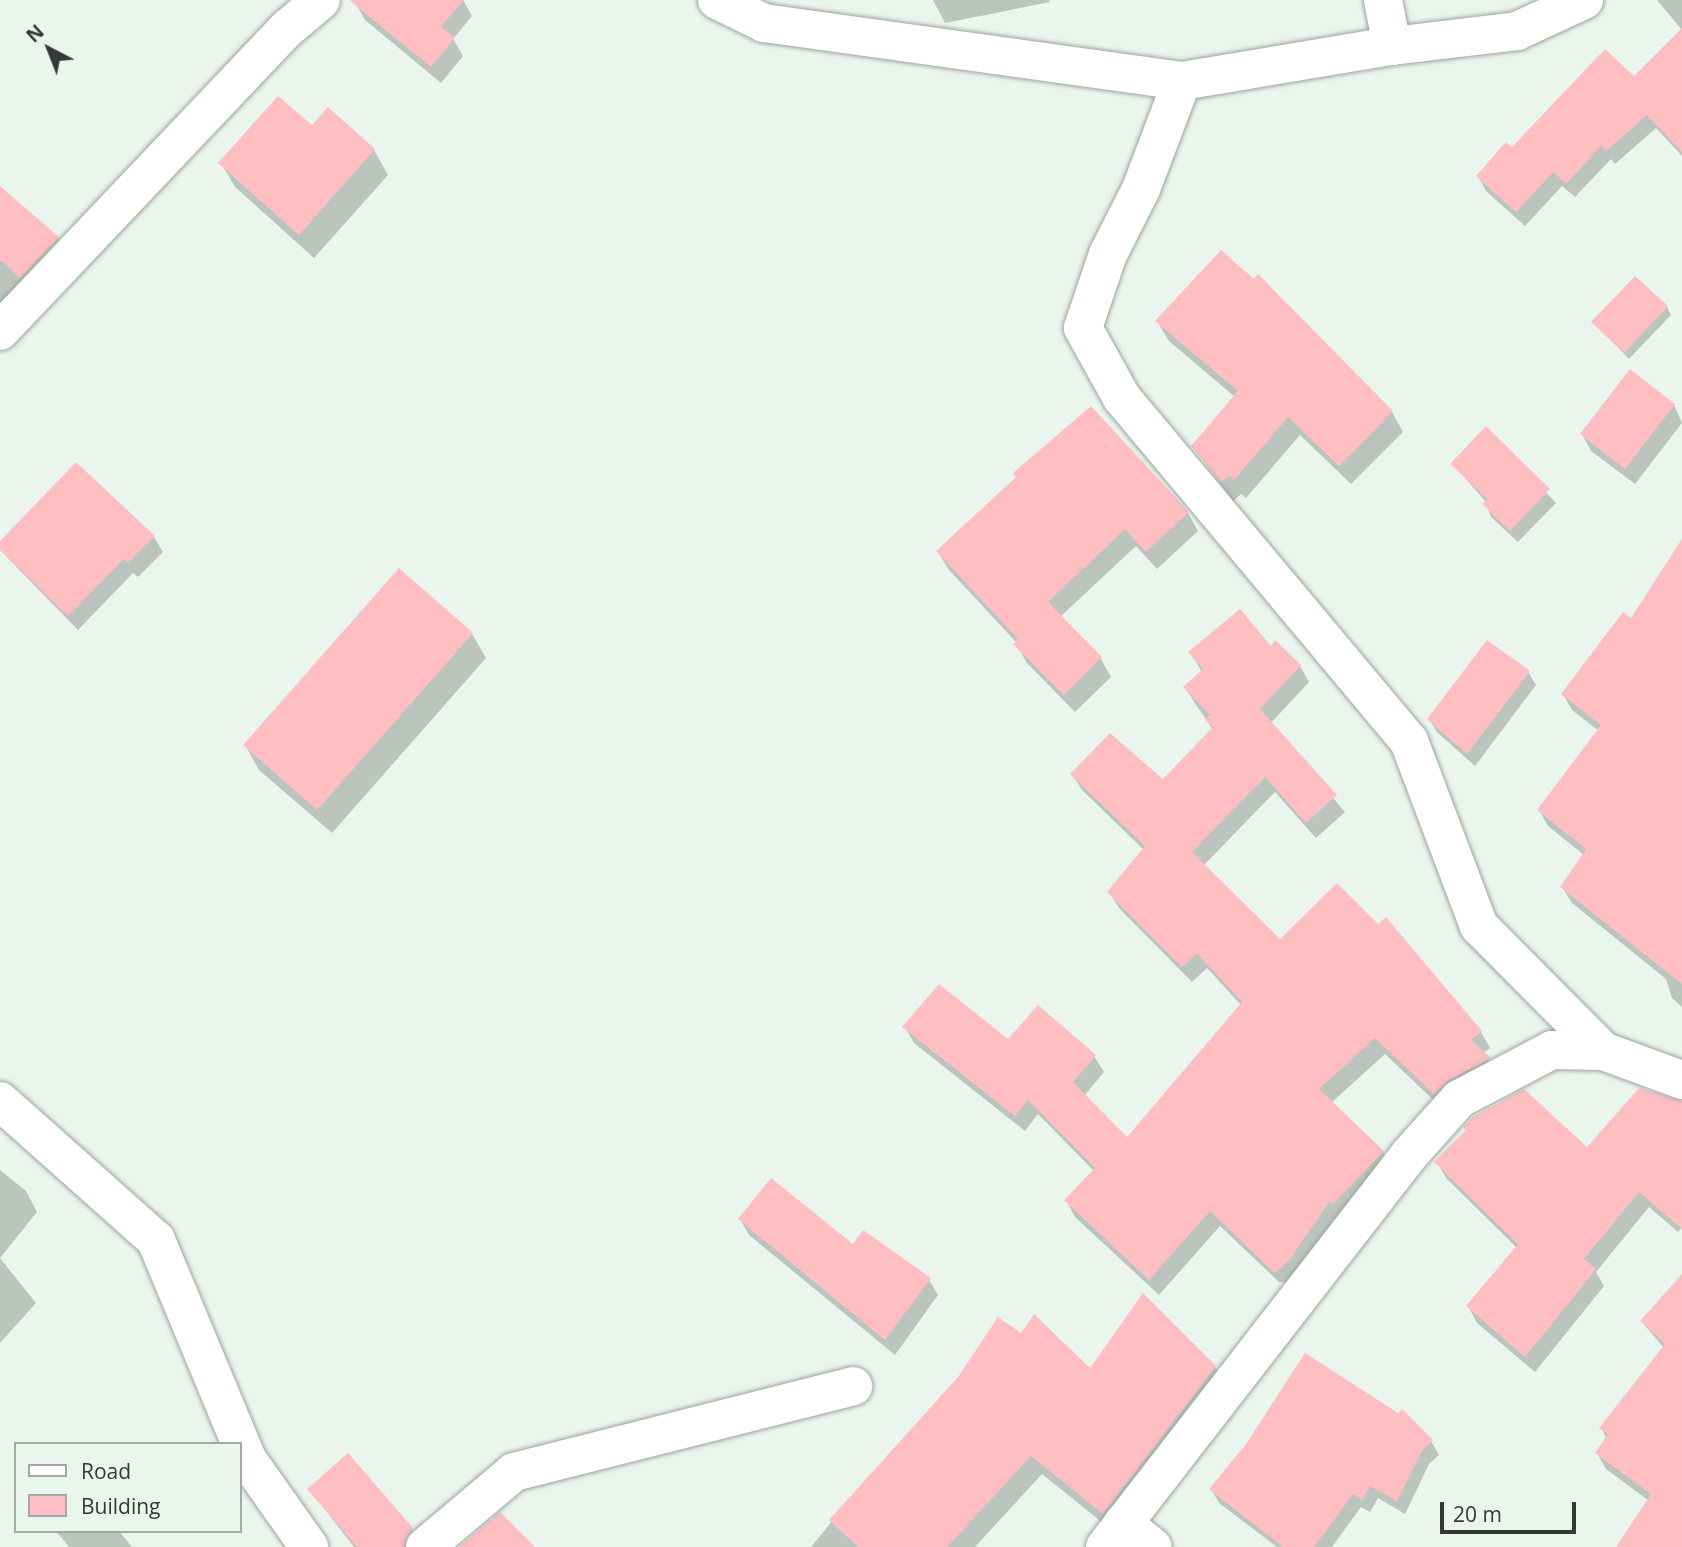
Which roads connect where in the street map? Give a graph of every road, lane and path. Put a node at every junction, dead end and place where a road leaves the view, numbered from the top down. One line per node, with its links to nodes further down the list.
1 (321, 0): 7 (street)
2 (717, 0): 6 (street)
3 (1383, 0): 5 (street)
4 (1584, 0): 5 (street)
5 (1392, 46): 6 (street)
6 (1182, 81): 8 (street)
7 (0, 331)
8 (1603, 1051): 9 (street); 14 (street)
9 (1682, 1080)
10 (0, 1101): 12 (street)
11 (853, 1386): 16 (street)
12 (240, 1442)
13 (242, 1448): 15 (street)
14 (1114, 1535): 17 (street)
15 (309, 1547)
16 (425, 1547)
17 (1153, 1547)

